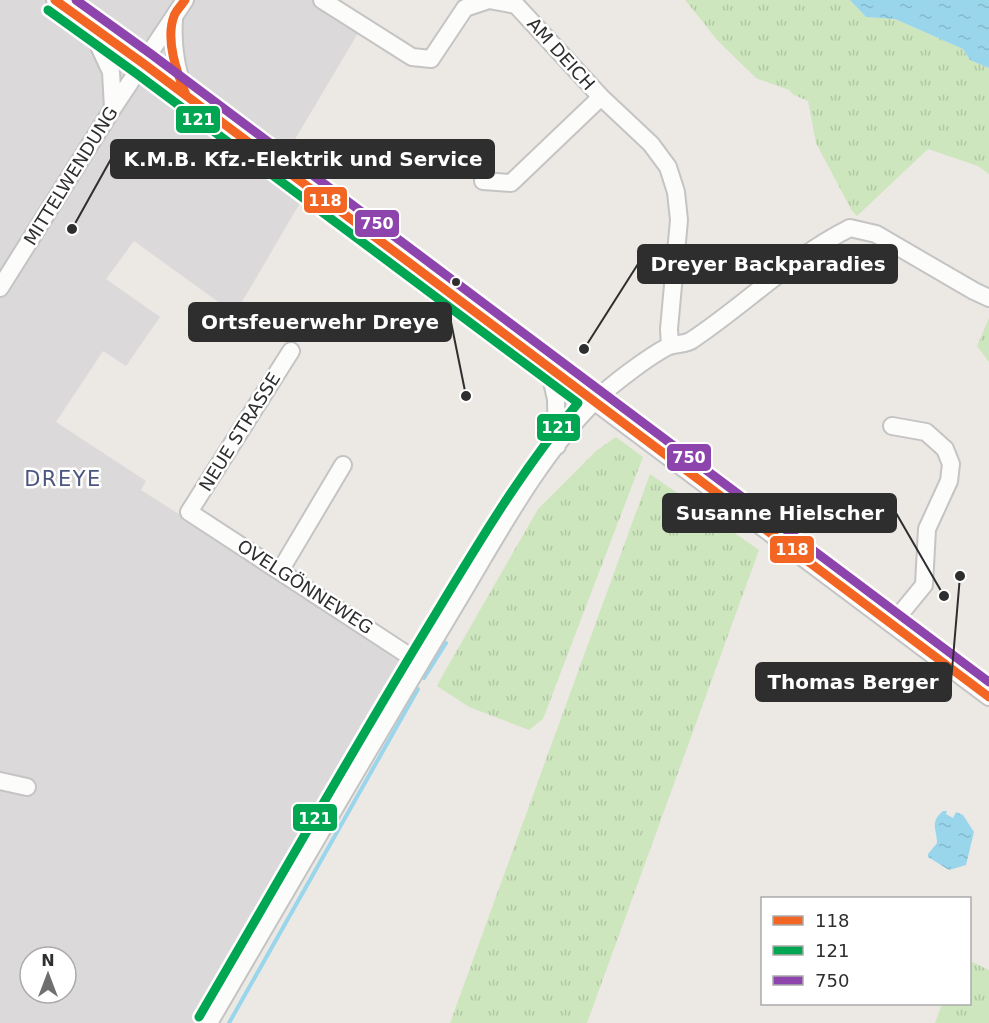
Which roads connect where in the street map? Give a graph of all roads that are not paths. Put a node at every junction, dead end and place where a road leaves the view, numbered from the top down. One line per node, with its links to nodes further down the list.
1 (55, 0): 6 (street)
2 (185, 0): 5 (street, MITTELWENDUNG)
3 (322, 0): 4 (street, AM DEICH)
4 (489, 0): 9 (street, AM DEICH)
5 (174, 16): 7 (street, MITTELWENDUNG); 8 (street)
6 (89, 26): 7 (street); 10 (street)
7 (144, 64): 8 (street); 10 (street, MITTELWENDUNG)
8 (186, 95): 16 (street)
9 (601, 97): 11 (street, AM DEICH); 14 (street, AM DEICH)
10 (113, 108): 12 (street, MITTELWENDUNG)
11 (483, 181)
12 (0, 288)
13 (989, 298): 14 (street)
14 (670, 345): 17 (street)
15 (291, 351): 21 (street, NEUE STRASSE)
16 (549, 369): 17 (street); 19 (street)
17 (595, 401): 19 (street); 23 (street)
18 (892, 426): 23 (street)
19 (557, 446): 24 (street)
20 (343, 465): 22 (street)
21 (189, 512): 22 (street, OVELGÖNNEWEG)
22 (280, 571): 24 (street, OVELGÖNNEWEG)
23 (892, 624): 25 (street)
24 (420, 663): 28 (street)
25 (989, 697)
26 (0, 781): 27 (street)
27 (27, 788)
28 (209, 1023)

